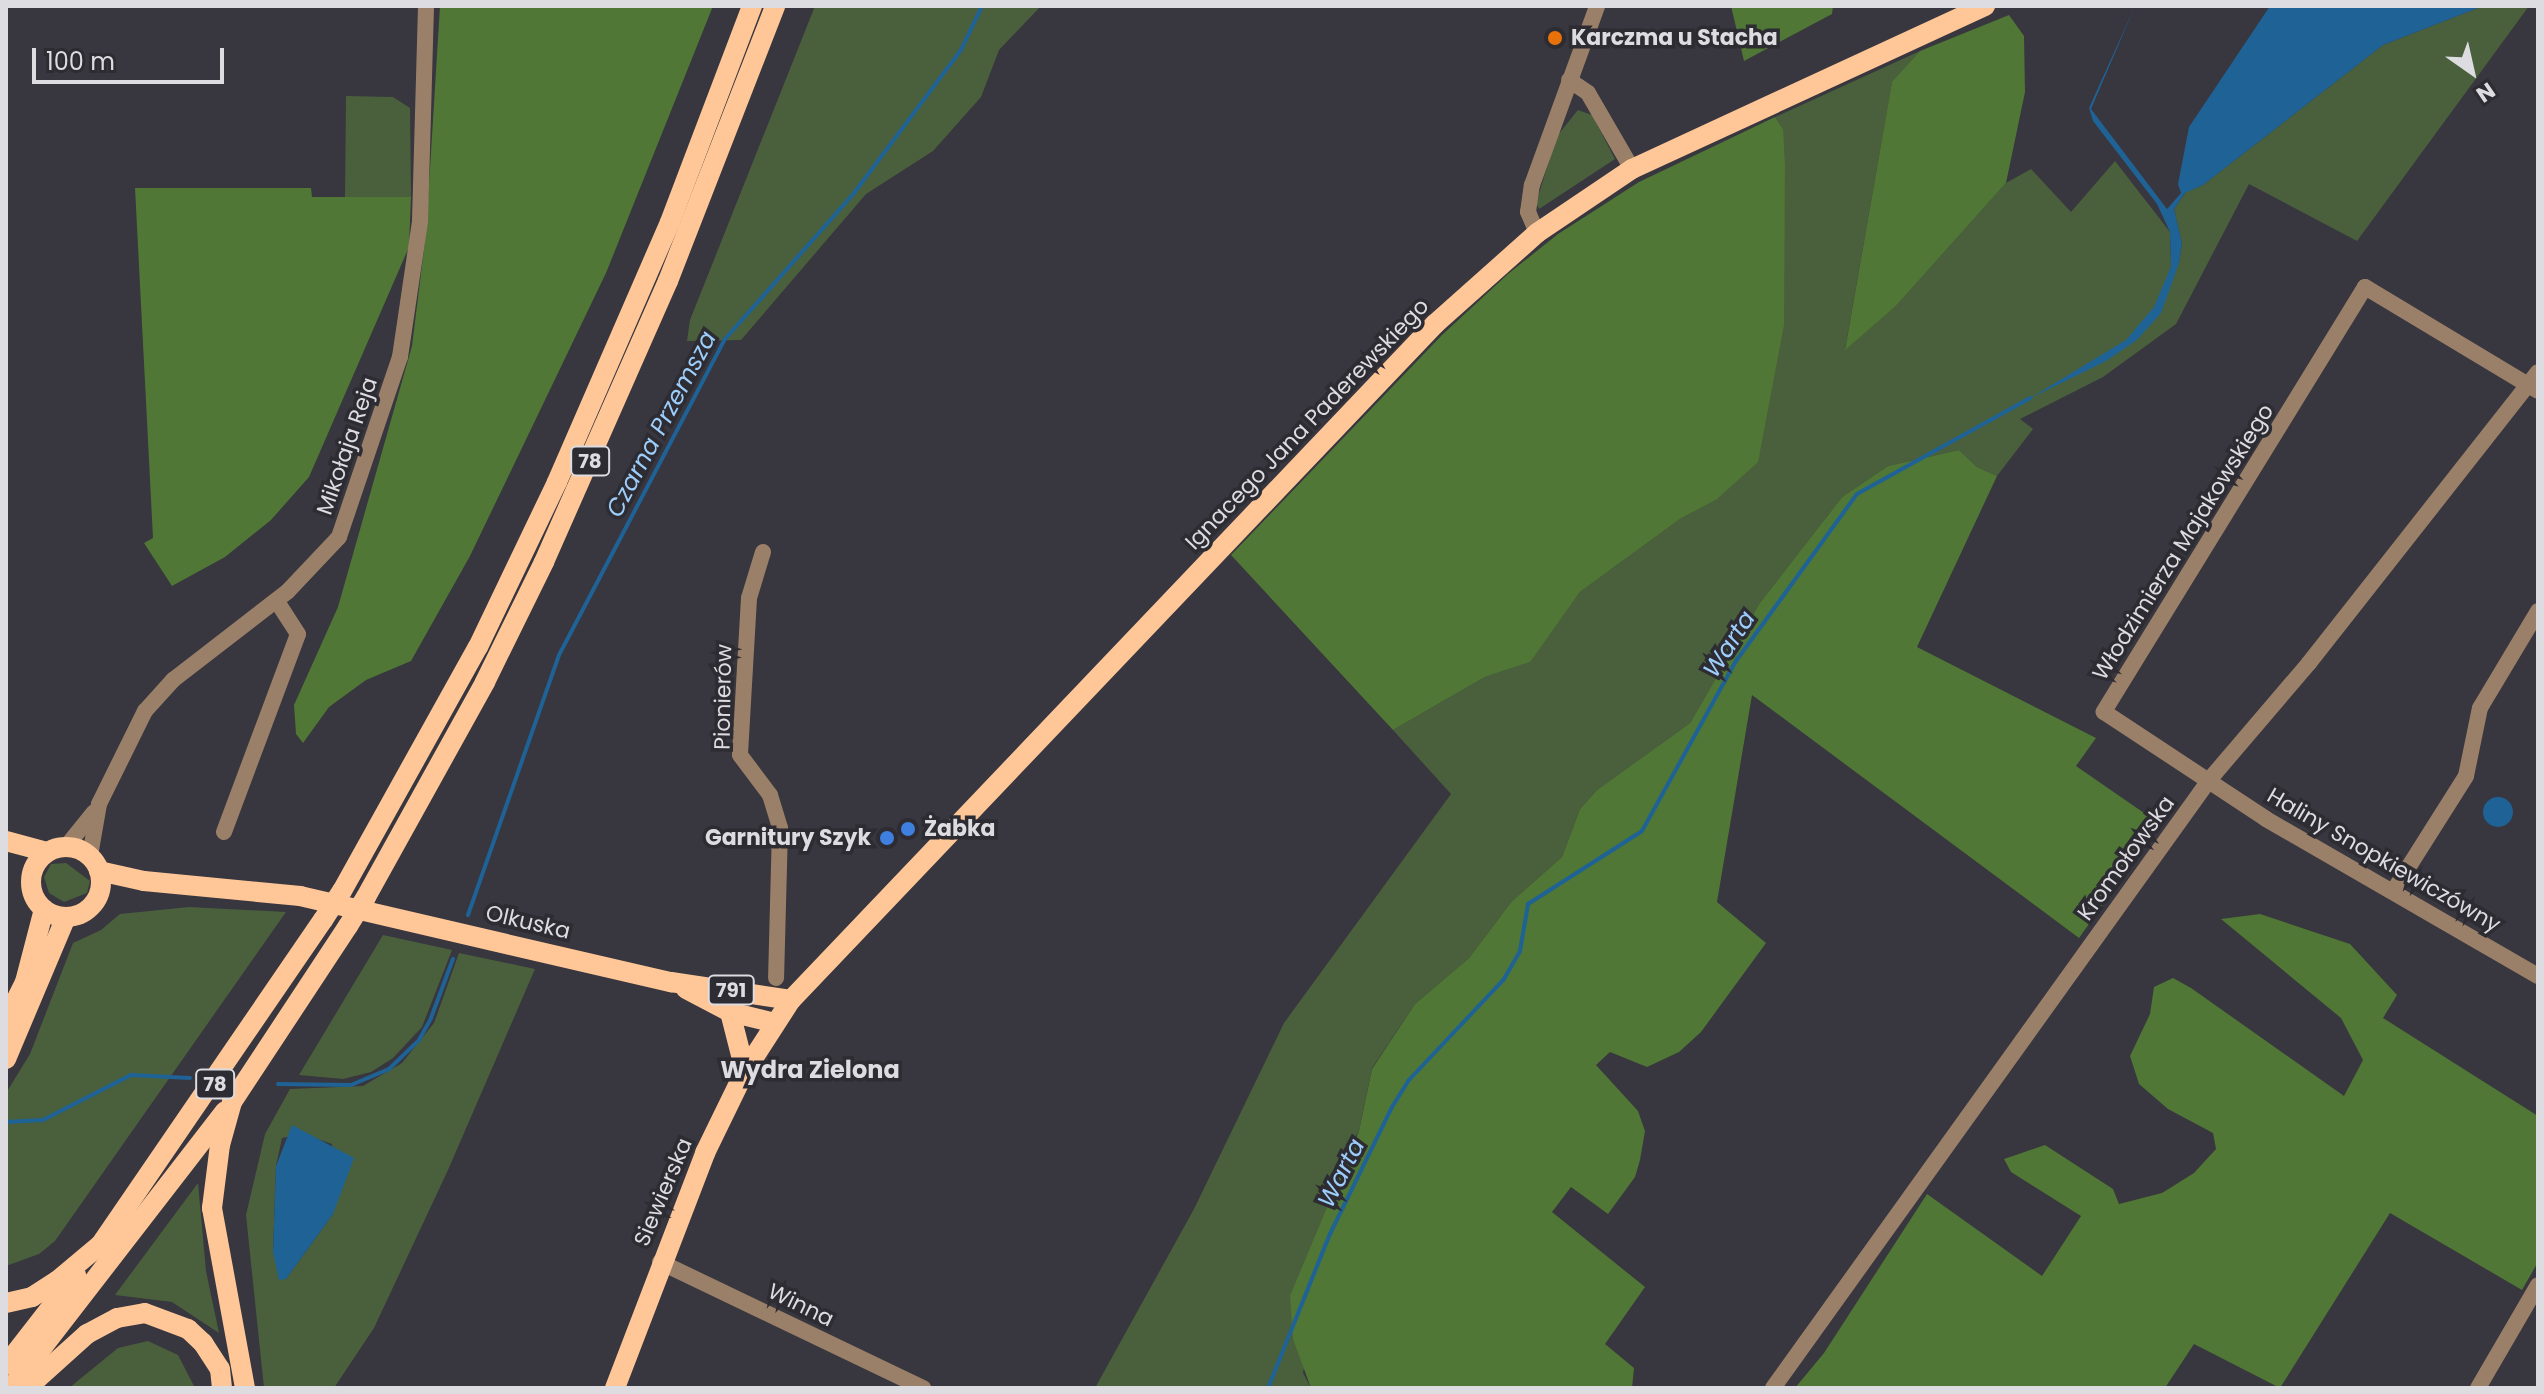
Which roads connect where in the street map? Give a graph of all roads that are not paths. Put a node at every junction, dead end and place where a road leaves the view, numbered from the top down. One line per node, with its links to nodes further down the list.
1 (426, 6): 11 (street, Mikołaja Reja)
2 (752, 6): 26 (main road, 78, bridge)
3 (775, 6): 24 (main road, 78)
4 (1597, 6): 6 (street)
5 (1985, 6): 7 (main road, Ignacego Jana Paderewskiego)
6 (1569, 80): 7 (street); 8 (street)
7 (1632, 169): 8 (main road, Ignacego Jana Paderewskiego)
8 (1537, 233): 31 (main road, Ignacego Jana Paderewskiego)
9 (2535, 383): 13 (street, Kromołowska); 13 (street, Włodzimierza Majakowskiego)
10 (763, 552): 29 (street, Pionierów)
11 (276, 600): 14 (street, Mikołaja Reja); 15 (street)
12 (2538, 611): 22 (street)
13 (2210, 779): 22 (street, Haliny Snopkiewiczówny); 49 (street, Kromołowska)
14 (99, 804): 18 (street, Mikołaja Reja); 19 (street, Mikołaja Reja)
15 (224, 832)
16 (6, 841): 18 (main road)
17 (6, 848): 20 (main road)
18 (56, 850): 19 (main road); 20 (main road)
19 (94, 864): 21 (main road); 23 (main road)
20 (31, 878): 25 (main road)
21 (168, 883): 23 (main road); 26 (main road, Olkuska)
22 (2394, 890): 28 (street, Haliny Snopkiewiczówny)
23 (98, 897): 27 (main road)
24 (370, 905): 26 (main road, Olkuska); 30 (main road, Olkuska); 37 (main road, 78, bridge)
25 (44, 909): 27 (main road); 33 (main road)
26 (322, 910): 38 (main road, 78)
27 (66, 917): 35 (main road)
28 (2538, 976)
29 (776, 978)
30 (671, 982): 31 (main road, Olkuska / 791); 32 (main road, Olkuska)
31 (791, 1000): 34 (main road, Ignacego Jana Paderewskiego)
32 (730, 1012): 34 (main road, Olkuska / 791); 36 (main road)
33 (6, 1020)
34 (775, 1023): 36 (main road, Siewierska)
35 (6, 1059)
36 (745, 1071): 39 (main road, Siewierska)
37 (232, 1102): 43 (main road, 78); 46 (main road)
38 (101, 1244): 41 (main road); 42 (main road, 78)
39 (660, 1262): 47 (main road, Siewierska); 48 (street, Winna)
40 (2538, 1285): 50 (street)
41 (6, 1303)
42 (6, 1365)
43 (11, 1388)
44 (27, 1388): 45 (main road)
45 (222, 1388)
46 (245, 1388)
47 (615, 1388)
48 (923, 1388)
49 (1773, 1388)
50 (2478, 1388)

